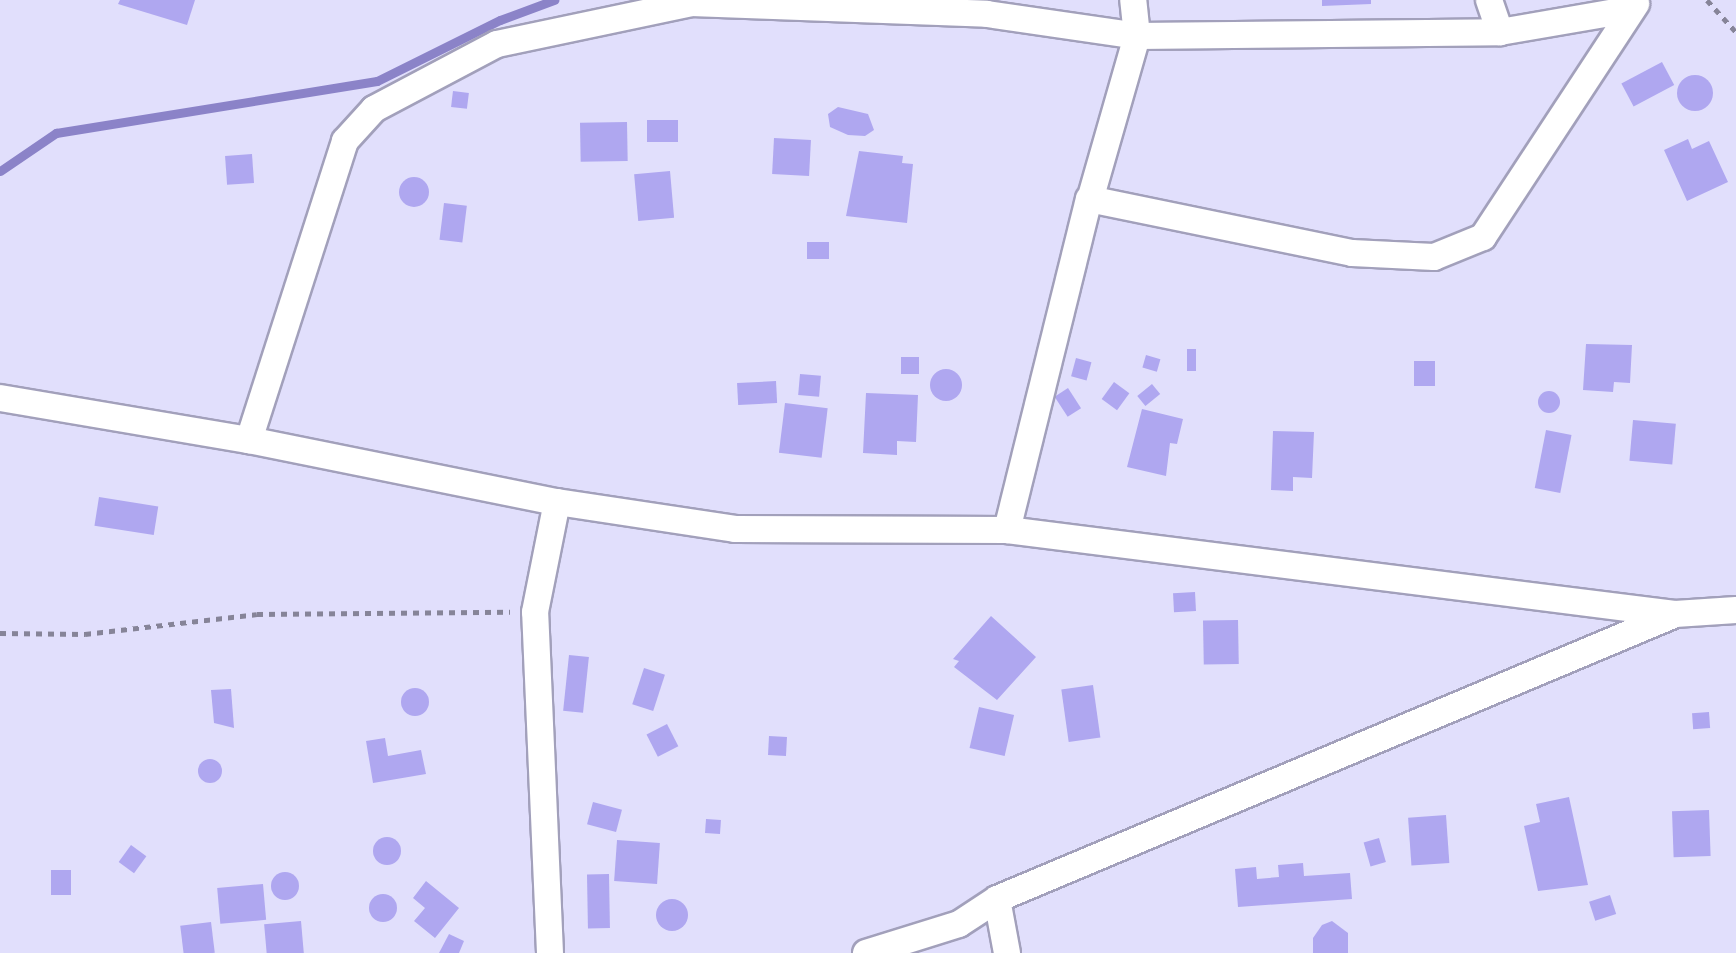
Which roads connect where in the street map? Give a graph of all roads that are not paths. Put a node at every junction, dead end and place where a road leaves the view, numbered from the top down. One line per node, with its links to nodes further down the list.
1 (1133, 0): 5 (street)
2 (1489, 0): 4 (street)
3 (1634, 5): 4 (street); 6 (street)
4 (1500, 32): 5 (street)
5 (1137, 36): 6 (street); 8 (street)
6 (1090, 200): 10 (street)
7 (0, 398): 8 (street)
8 (249, 440): 9 (street)
9 (557, 502): 10 (street); 14 (street)
10 (1007, 530): 12 (street)
11 (1736, 610): 12 (street)
12 (1675, 614): 13 (street)
13 (997, 899): 15 (street); 16 (street)
14 (550, 953)
15 (866, 953)
16 (1007, 953)

